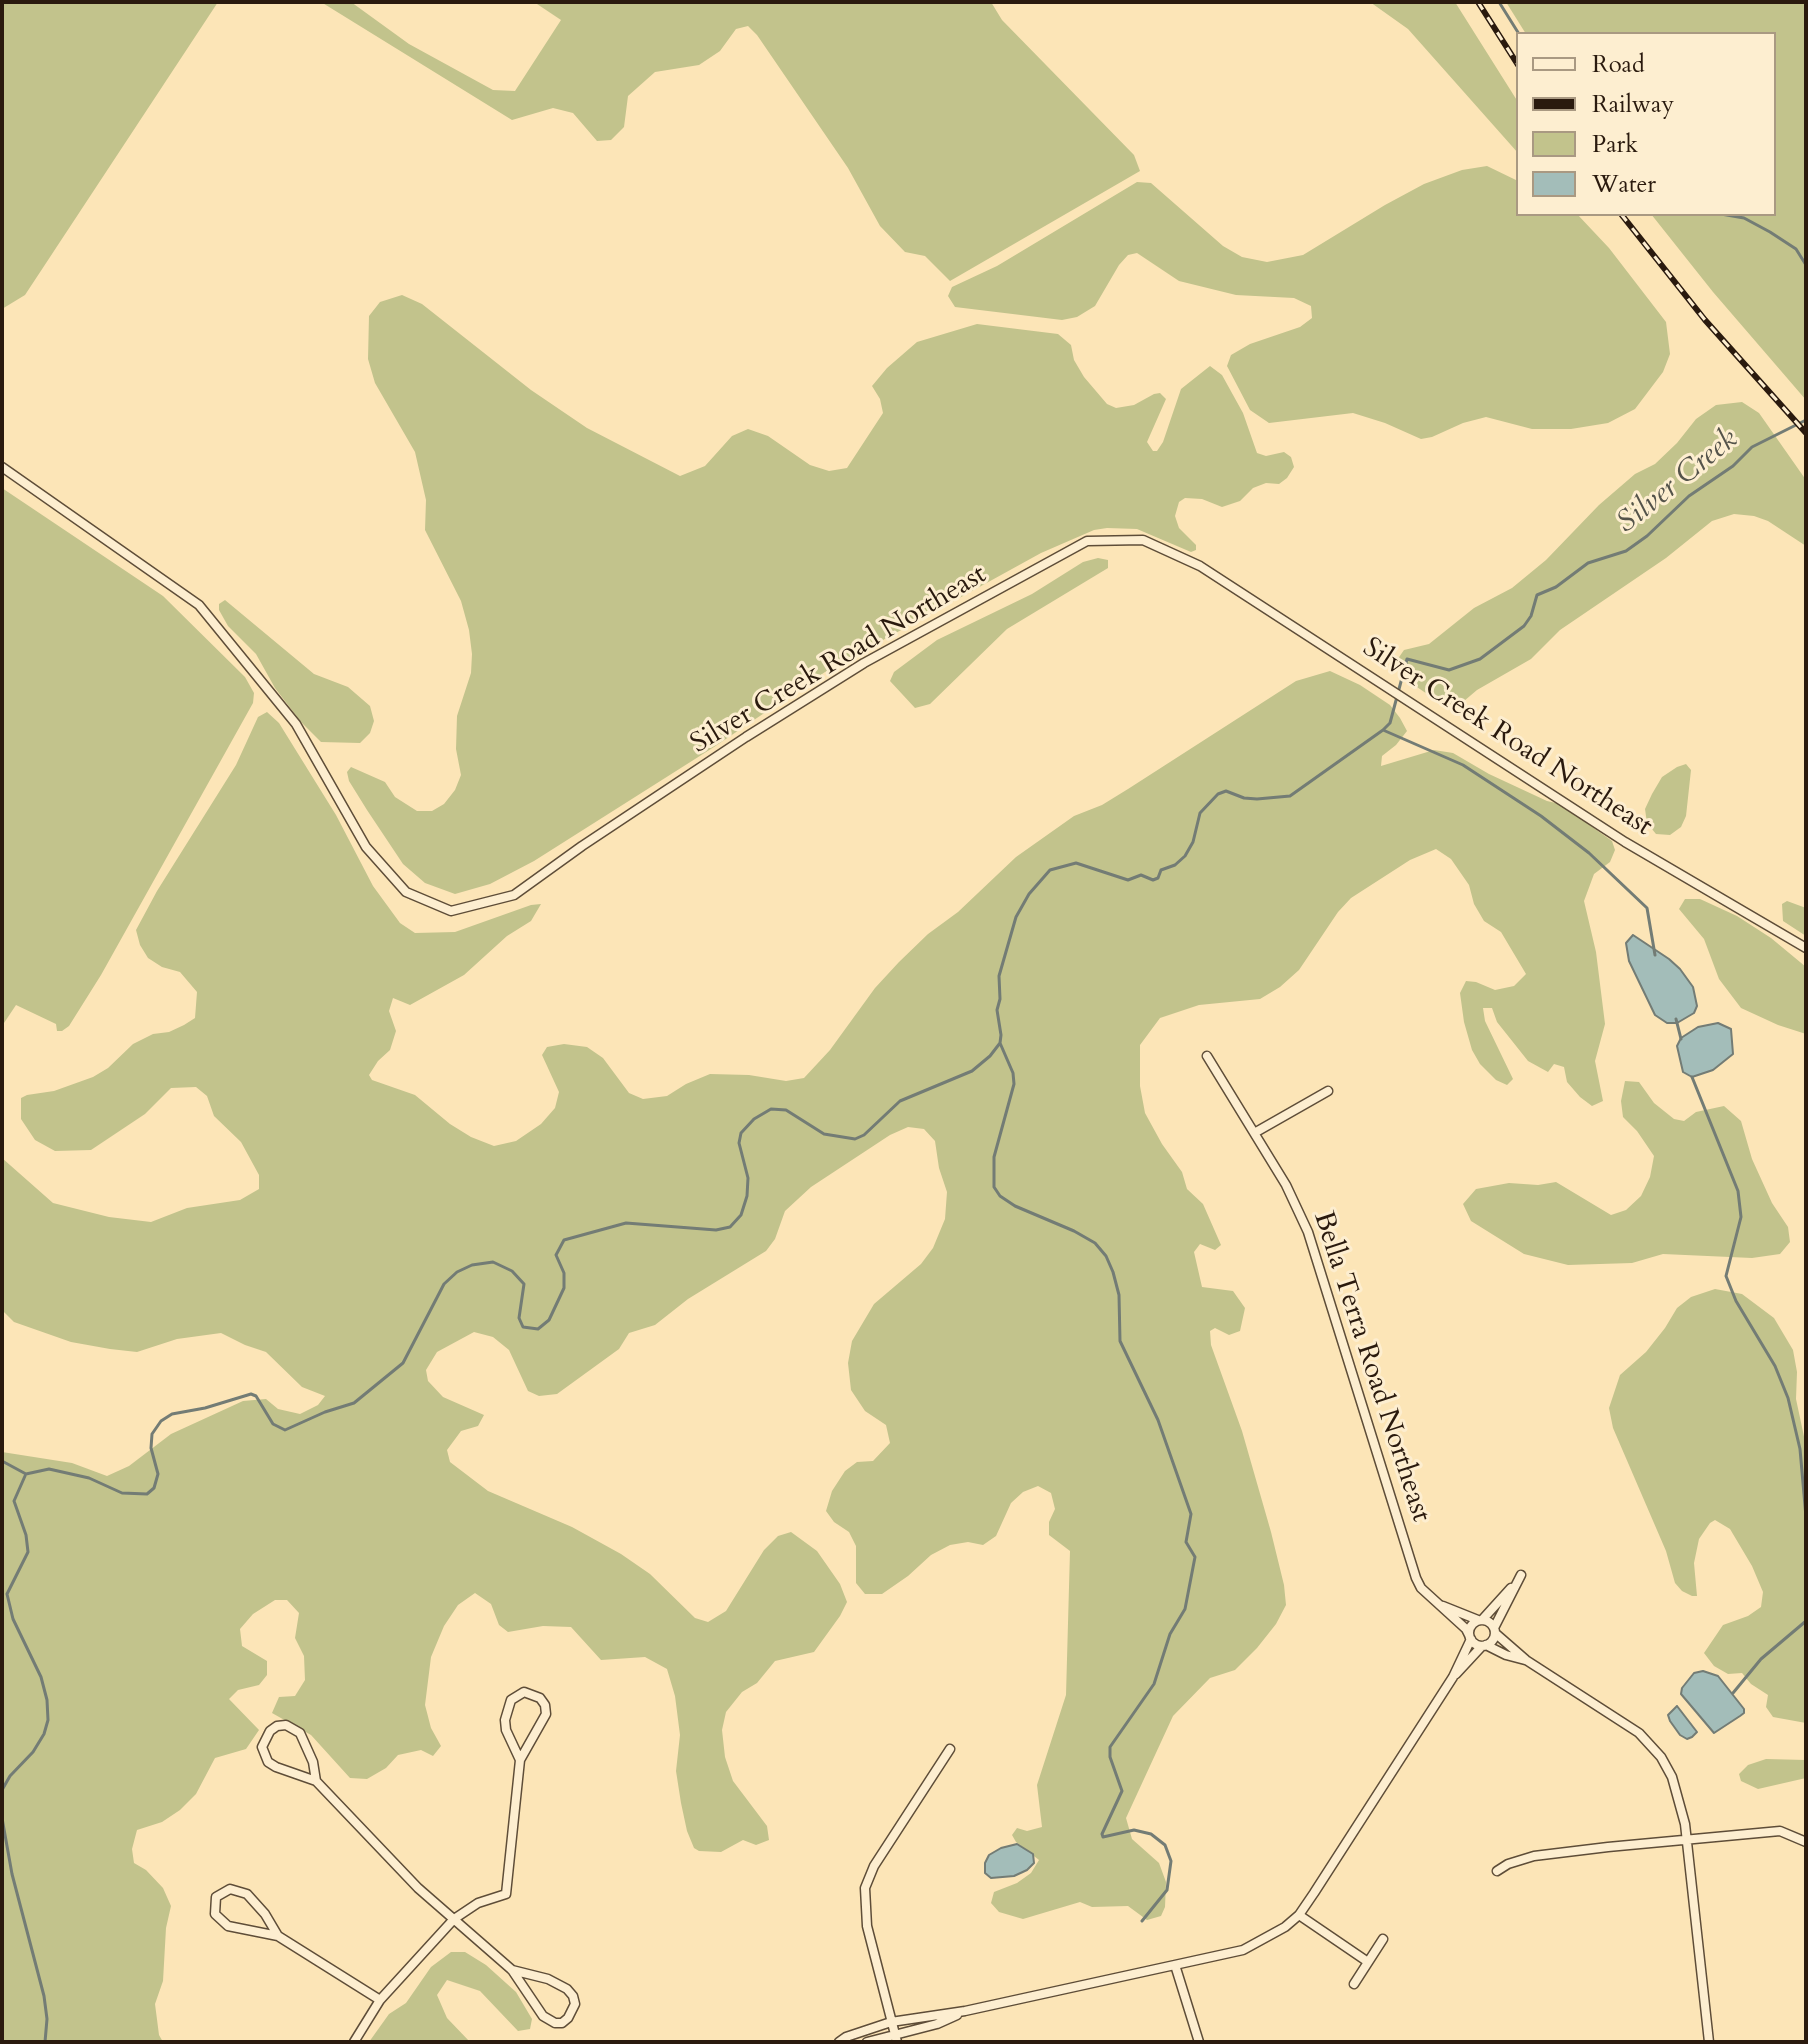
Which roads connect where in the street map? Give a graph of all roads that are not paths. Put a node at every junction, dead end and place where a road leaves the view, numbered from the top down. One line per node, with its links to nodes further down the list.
1 (2, 467): 2 (street, Silver Creek Road Northeast)
2 (1806, 948)
3 (1207, 1056): 5 (street, Bella Terra Road Northeast)
4 (1328, 1091): 5 (street)
5 (1256, 1132): 8 (street, Bella Terra Road Northeast)
6 (1521, 1575): 7 (street)
7 (1515, 1584): 9 (street); 10 (street)
8 (1442, 1606): 9 (street, Bella Terra Road Northeast); 11 (street, Bella Terra Road Northeast)
9 (1480, 1620): 10 (street); 11 (street)
10 (1495, 1631): 12 (street); 13 (street)
11 (1470, 1637): 12 (street); 14 (street)
12 (1484, 1645): 13 (street); 14 (street)
13 (1526, 1660): 18 (street)
14 (1453, 1677): 21 (street)
15 (950, 1749): 31 (street)
16 (520, 1760): 16 (street); 22 (street)
17 (316, 1781): 17 (street); 22 (street)
18 (1686, 1840): 19 (street); 20 (street); 37 (street)
19 (1806, 1842)
20 (1497, 1871)
21 (1299, 1915): 25 (street); 26 (street)
22 (454, 1919): 27 (street); 29 (street)
23 (278, 1936): 23 (street); 29 (street)
24 (1383, 1939): 25 (street)
25 (1368, 1962): 28 (street)
26 (1175, 1965): 30 (street); 36 (street)
27 (512, 1970): 27 (street)
28 (1354, 1984)
29 (380, 2000): 33 (street)
30 (965, 2011): 31 (street); 32 (street)
31 (891, 2022): 32 (street); 34 (street)
32 (896, 2038): 35 (street)
33 (354, 2042)
34 (839, 2042)
35 (867, 2042)
36 (1199, 2042)
37 (1709, 2042)

